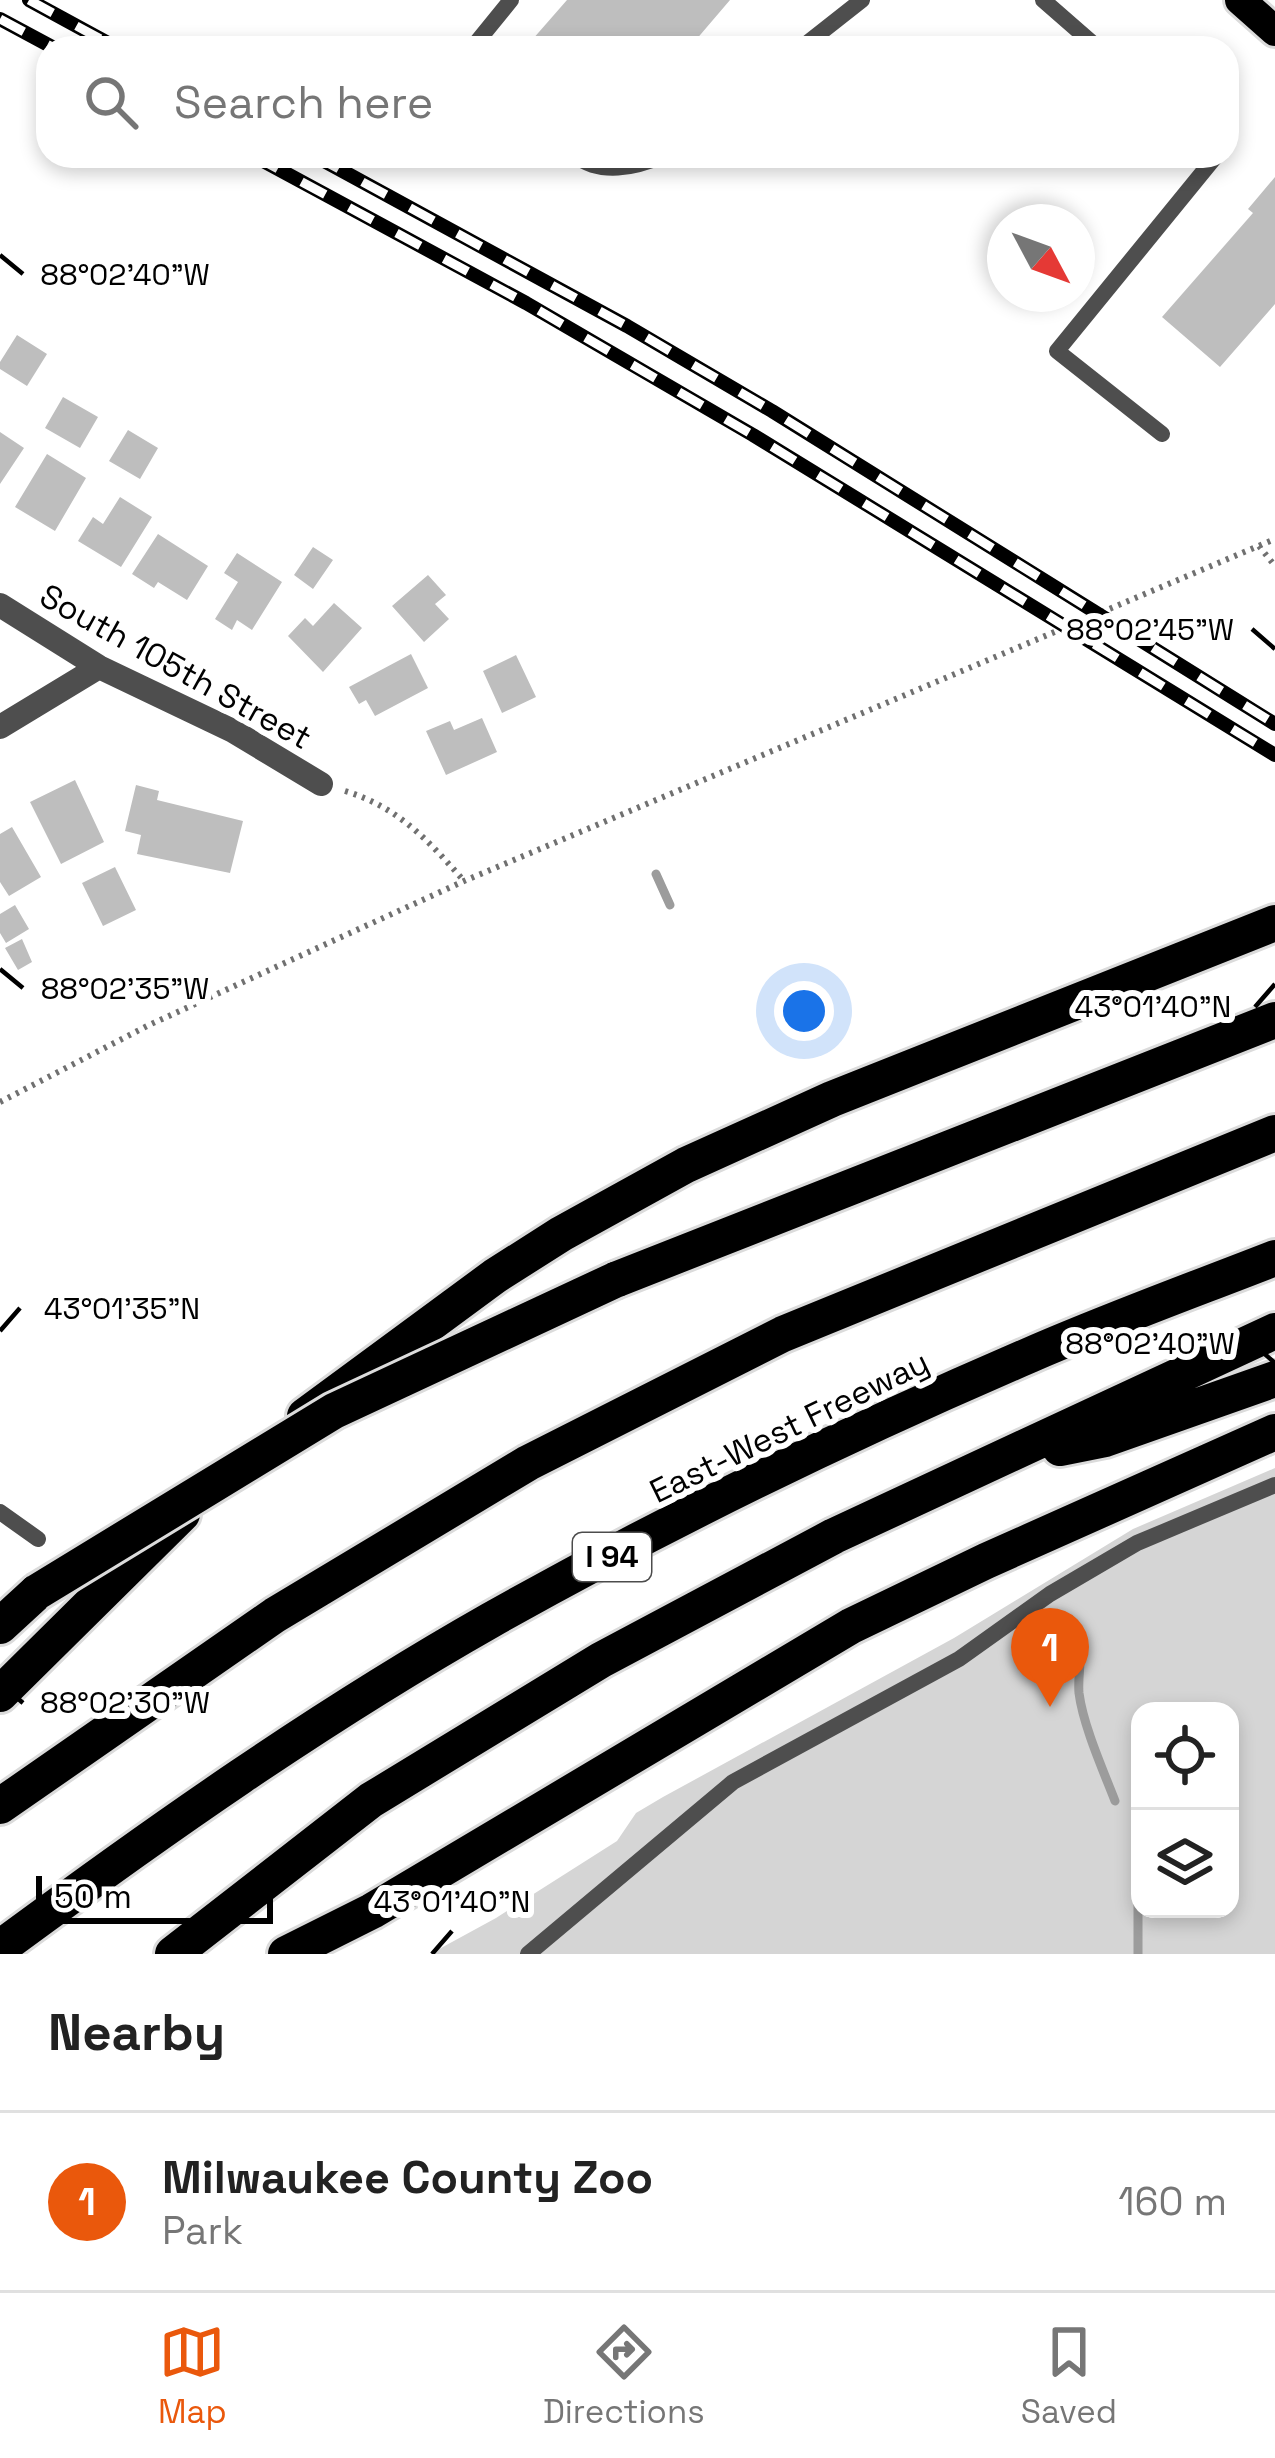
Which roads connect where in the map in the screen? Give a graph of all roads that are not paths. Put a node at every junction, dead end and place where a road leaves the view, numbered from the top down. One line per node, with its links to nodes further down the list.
1 (511, 0): 6 (lane)
2 (862, 0): 7 (lane)
3 (1043, 0): 8 (lane)
4 (1240, 0): 5 (main road)
5 (1275, 31)
6 (482, 36)
7 (816, 36)
8 (1084, 36)
9 (1206, 168): 10 (lane)
10 (1162, 434)
11 (0, 605): 12 (street, South 105th Street)
12 (99, 667): 13 (street); 14 (street, South 105th Street)
13 (0, 727)
14 (321, 784)
15 (1275, 922): 29 (highway)
16 (1275, 1020): 26 (highway, bridge)
17 (1275, 1133): 30 (highway)
18 (1275, 1258): 31 (highway, East-West Freeway / I 94)
19 (1275, 1331): 22 (highway)
20 (1275, 1379): 22 (highway)
21 (1275, 1432): 33 (highway)
22 (1003, 1459): 32 (highway)
23 (1275, 1485): 34 (lane)
24 (0, 1512): 25 (lane)
25 (38, 1539)
26 (37, 1592): 27 (highway); 28 (highway)
27 (0, 1612)
28 (0, 1626)
29 (0, 1694)
30 (0, 1806)
31 (0, 1948)
32 (173, 1954)
33 (286, 1954)
34 (529, 1954)

